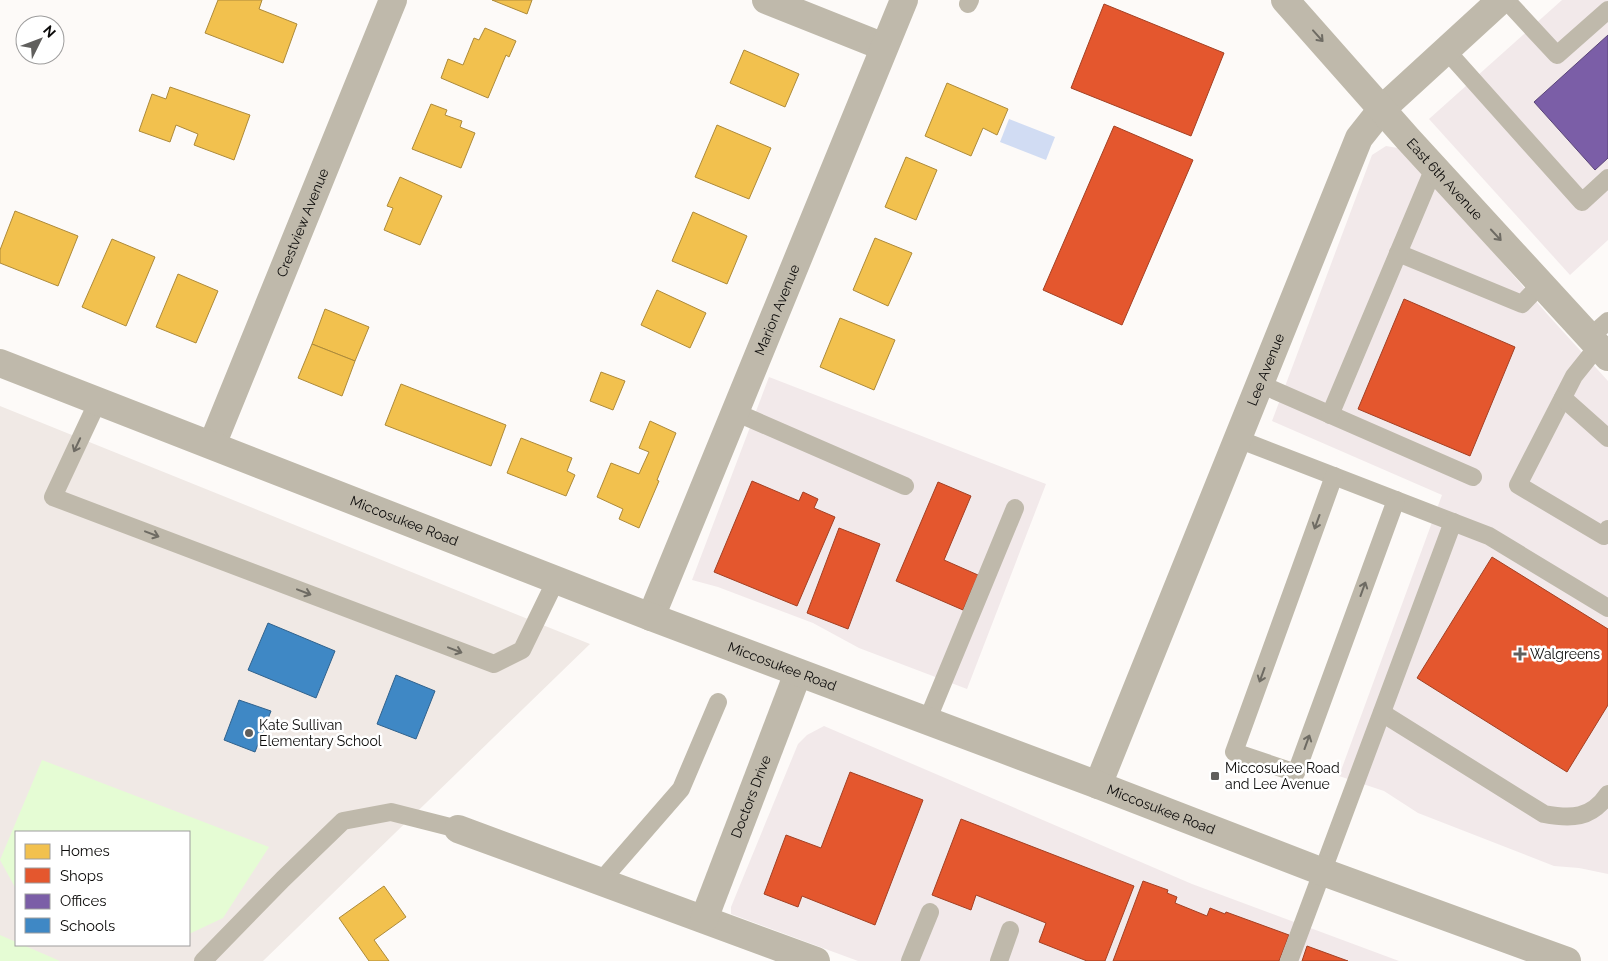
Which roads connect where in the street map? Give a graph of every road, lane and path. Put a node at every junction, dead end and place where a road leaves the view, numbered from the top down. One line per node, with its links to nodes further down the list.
1 (393, 0): 24 (street, Crestview Avenue)
2 (766, 0): 8 (street)
3 (904, 0): 8 (street, Marion Avenue)
4 (1285, 0): 10 (street, East 6th Avenue, one-way to 10)
5 (1501, 0): 9 (street, Lee Avenue)
6 (1506, 0): 7 (lane)
7 (1608, 10)
8 (884, 47): 20 (street, Marion Avenue)
9 (1446, 50): 10 (street, Lee Avenue); 12 (lane)
10 (1382, 109): 11 (street, East 6th Avenue); 17 (street, Lee Avenue)
11 (1434, 168): 13 (lane); 14 (street, East 6th Avenue, one-way to 14)
12 (1608, 178)
13 (1398, 253): 14 (lane); 21 (lane)
14 (1541, 284): 15 (street, East 6th Avenue)
15 (1601, 340): 18 (lane)
16 (0, 363): 19 (street, Miccosukee Road)
17 (1260, 384): 21 (lane); 23 (street, Lee Avenue)
18 (1563, 398): 22 (lane); 31 (lane)
19 (98, 401): 24 (street, Miccosukee Road); 32 (lane, one-way to 32)
20 (734, 412): 27 (lane); 34 (street, Marion Avenue)
21 (1330, 415): 26 (lane)
22 (1608, 438)
23 (1238, 439): 25 (lane); 39 (street, Lee Avenue)
24 (212, 445): 32 (street, Miccosukee Road)
25 (1334, 476): 28 (lane); 28 (lane, one-way to 28)
26 (1474, 477)
27 (905, 486)
28 (1396, 500): 30 (lane)
29 (1016, 508): 38 (lane)
30 (1453, 522): 33 (lane); 37 (lane)
31 (1608, 530)
32 (556, 580): 34 (street, Miccosukee Road)
33 (1608, 608)
34 (651, 618): 35 (street, Miccosukee Road)
35 (798, 673): 38 (street, Miccosukee Road); 45 (street, Doctors Drive)
36 (718, 702): 43 (lane)
37 (1382, 713): 40 (lane); 42 (lane)
38 (927, 721): 39 (street, Miccosukee Road)
39 (1098, 785): 42 (street, Miccosukee Road)
40 (1608, 794)
41 (458, 829): 43 (street); 47 (lane)
42 (1323, 872): 51 (lane); 52 (street, Miccosukee Road)
43 (601, 881): 45 (street)
44 (930, 912): 49 (lane)
45 (704, 919): 48 (street)
46 (1010, 930): 50 (lane)
47 (203, 961)
48 (816, 961)
49 (910, 961)
50 (999, 961)
51 (1289, 961)
52 (1567, 961)

